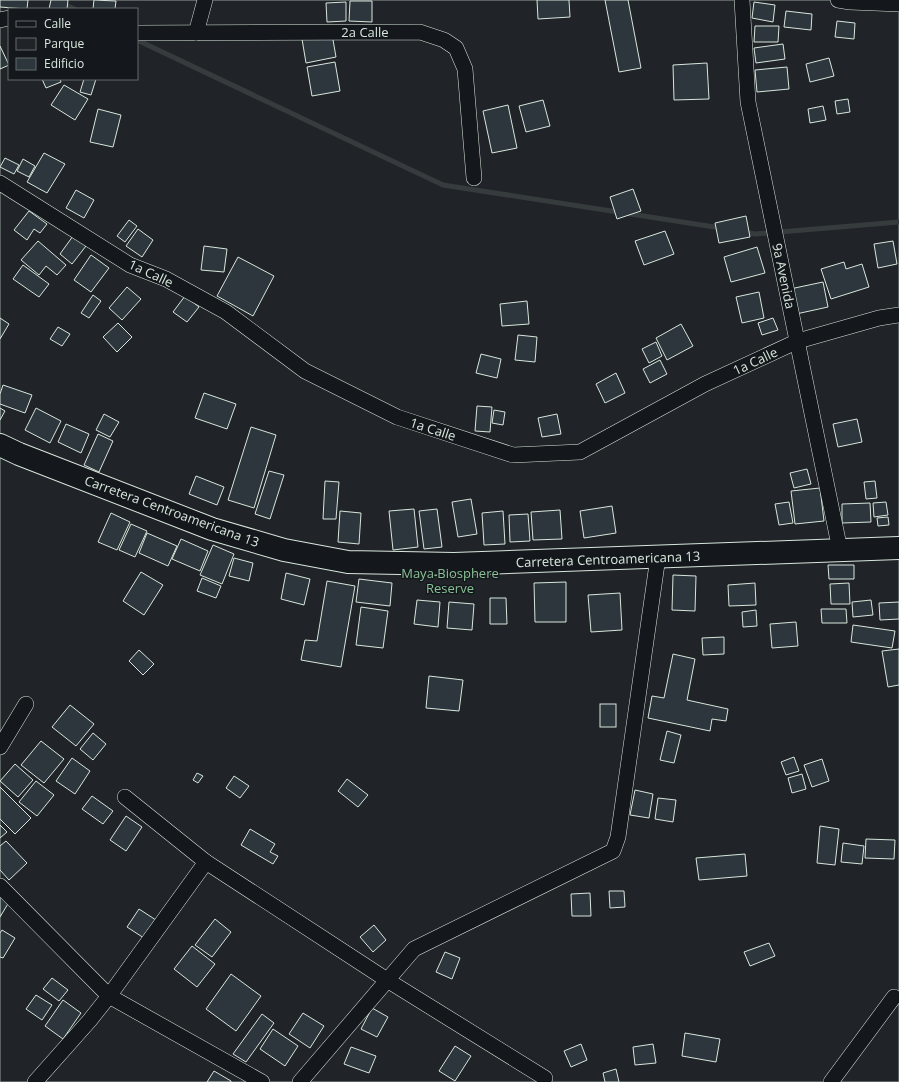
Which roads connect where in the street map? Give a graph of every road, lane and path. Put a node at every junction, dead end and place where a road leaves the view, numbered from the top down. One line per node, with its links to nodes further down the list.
1 (205, 0): 6 (street)
2 (742, 0): 10 (street, 9a Avenida)
3 (838, 0): 4 (street)
4 (899, 4)
5 (138, 33): 6 (street, 2a Calle)
6 (196, 33): 7 (street, 2a Calle)
7 (474, 178)
8 (0, 183): 10 (street, 1a Calle)
9 (899, 315): 10 (street, 1a Calle)
10 (798, 341): 13 (street, 9a Avenida)
11 (0, 445): 14 (highway, Carretera Centroamericana 13)
12 (899, 548): 13 (highway, Carretera Centroamericana 13)
13 (840, 550): 14 (highway, Carretera Centroamericana 13)
14 (658, 557): 20 (street)
15 (26, 704): 16 (street)
16 (0, 747)
17 (125, 798): 18 (street)
18 (206, 862): 20 (street); 21 (street)
19 (0, 886): 21 (street)
20 (387, 980): 23 (street); 26 (street)
21 (109, 996): 24 (street); 25 (street)
22 (894, 997): 27 (street)
23 (545, 1078)
24 (35, 1082)
25 (262, 1082)
26 (300, 1082)
27 (831, 1082)

